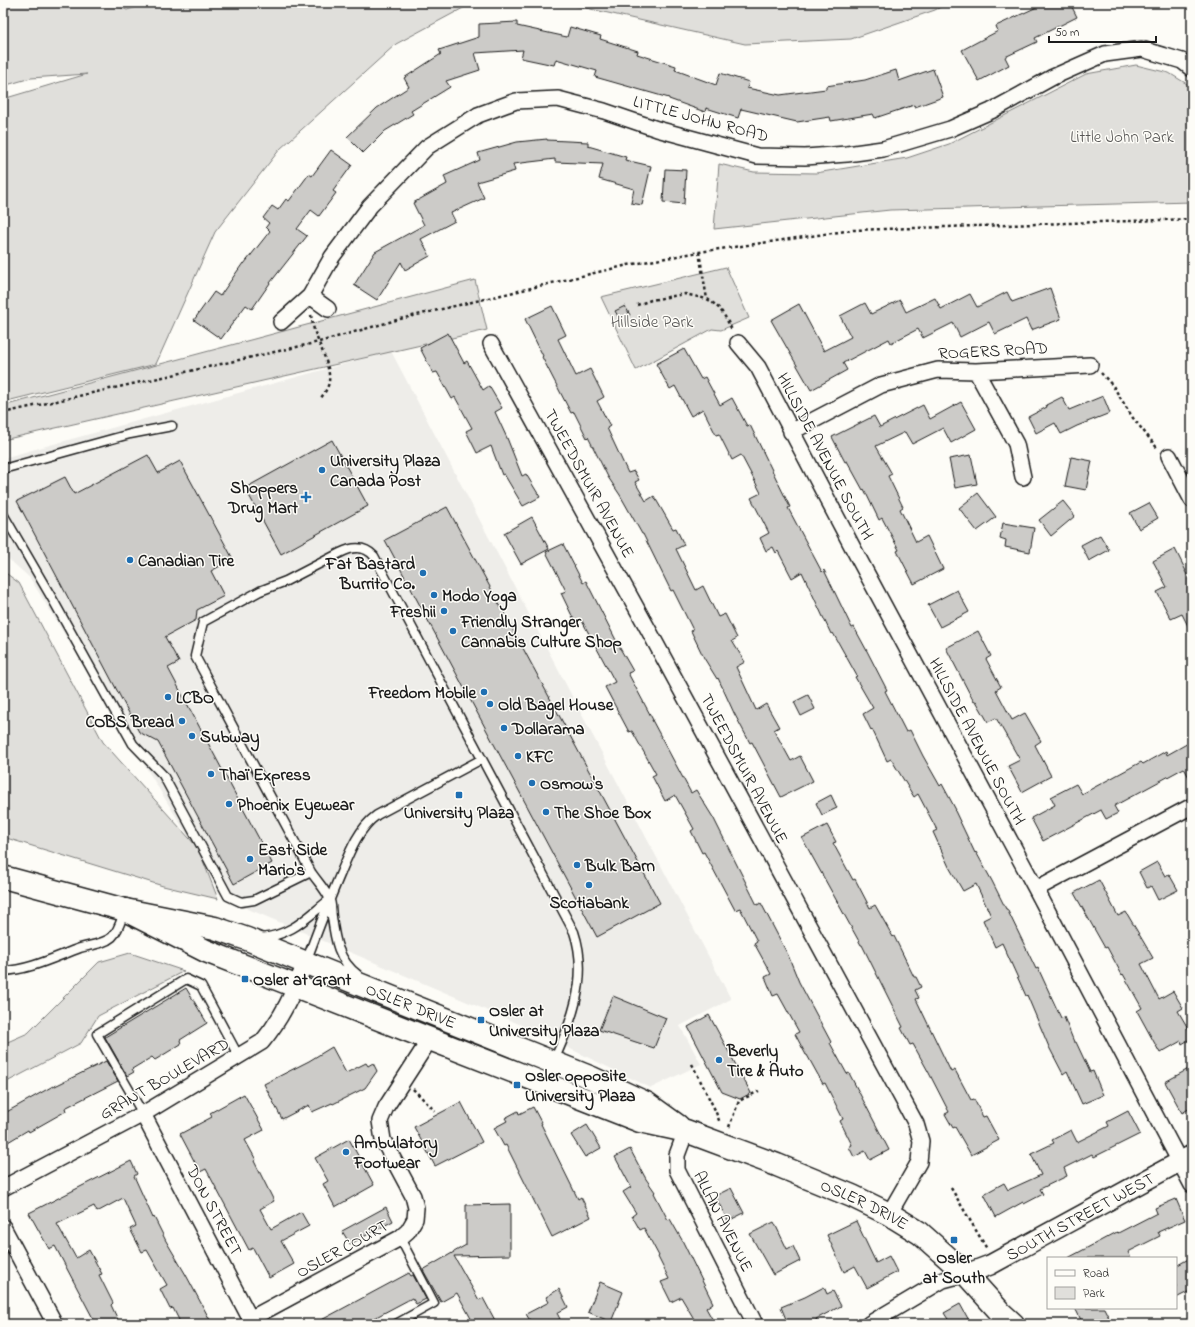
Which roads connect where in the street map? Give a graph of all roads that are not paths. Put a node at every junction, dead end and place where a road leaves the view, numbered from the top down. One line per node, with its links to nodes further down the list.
1 (1192, 69): 2 (street, LITTLE JOHN ROAD)
2 (309, 297): 3 (street); 4 (street, LITTLE JOHN ROAD)
3 (328, 309)
4 (281, 322)
5 (738, 343): 10 (street, HILLSIDE AVENUE SOUTH)
6 (491, 344): 37 (street, TWEEDSMUIR AVENUE)
7 (1090, 364): 8 (street, ROGERS ROAD)
8 (976, 371): 10 (street, ROGERS ROAD); 13 (street)
9 (172, 426): 12 (lane)
10 (791, 432): 20 (street, HILLSIDE AVENUE SOUTH)
11 (1169, 456): 14 (street)
12 (3, 469)
13 (1023, 477)
14 (1192, 500)
15 (3, 514): 18 (lane)
16 (482, 759): 18 (lane); 21 (lane); 30 (lane)
17 (1192, 806): 20 (street)
18 (311, 872): 21 (lane)
19 (3, 877): 22 (main road, OSLER DRIVE)
20 (1036, 889): 34 (street, HILLSIDE AVENUE SOUTH)
21 (330, 899): 23 (lane); 24 (lane); 27 (lane)
22 (125, 910): 23 (main road, OSLER DRIVE); 25 (lane); 26 (main road, OSLER DRIVE)
23 (247, 940): 24 (main road, OSLER DRIVE)
24 (305, 963): 26 (street, GRANT BOULEVARD); 27 (main road, OSLER DRIVE)
25 (3, 971)
26 (296, 986): 28 (main road, OSLER DRIVE); 29 (street, GRANT BOULEVARD)
27 (380, 993): 30 (main road, OSLER DRIVE)
28 (430, 1040): 31 (main road, OSLER DRIVE); 39 (street, OSLER COURT)
29 (238, 1057): 32 (street, GRANT BOULEVARD); 32 (lane)
30 (553, 1061): 31 (lane); 33 (main road, OSLER DRIVE)
31 (544, 1083): 33 (main road, OSLER DRIVE)
32 (143, 1114): 36 (street, GRANT BOULEVARD); 41 (street, DON STREET)
33 (686, 1131): 37 (main road, OSLER DRIVE); 44 (street, ALLAN AVENUE)
34 (1186, 1158): 35 (street, HILLSIDE AVENUE SOUTH); 40 (street, SOUTH STREET WEST)
35 (1192, 1185)
36 (3, 1188)
37 (889, 1214): 40 (main road, OSLER DRIVE)
38 (3, 1227): 42 (street)
39 (400, 1238): 41 (street, OSLER COURT); 43 (lane)
40 (966, 1274): 45 (street); 46 (main road, OSLER DRIVE)
41 (252, 1321)
42 (55, 1324)
43 (396, 1324)
44 (755, 1324)
45 (869, 1324)
46 (1013, 1324)

